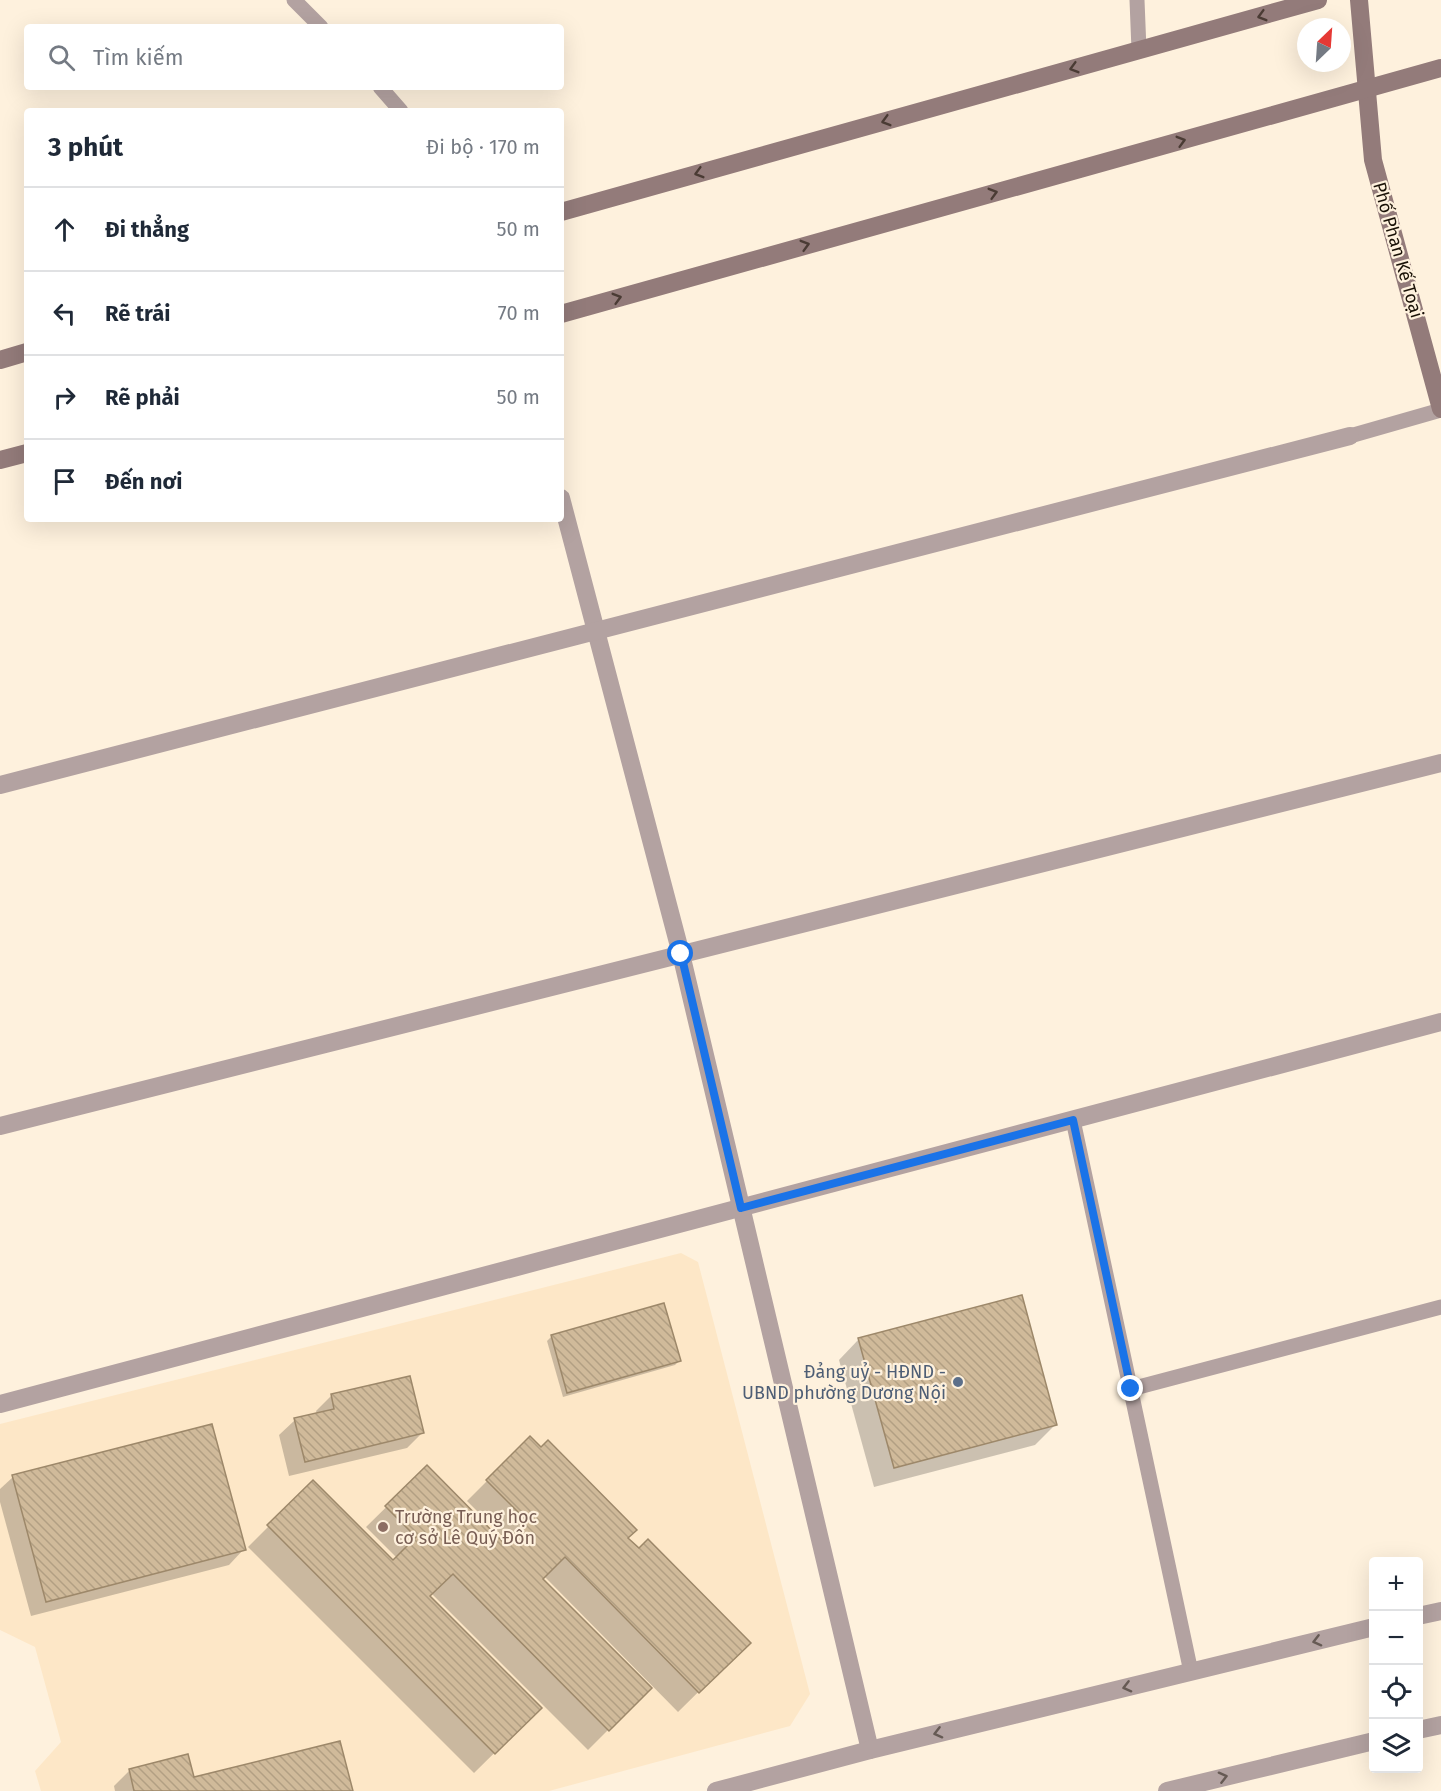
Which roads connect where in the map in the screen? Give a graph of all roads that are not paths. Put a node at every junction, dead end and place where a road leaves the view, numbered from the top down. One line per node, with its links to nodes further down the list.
1 (294, 0): 5 (lane)
2 (1137, 0): 6 (lane)
3 (1318, 0): 6 (main road, one-way to 6)
4 (1359, 0): 8 (main road, Phố Phan Kế Toại)
5 (318, 24)
6 (1139, 50): 11 (main road, one-way to 11)
7 (1441, 68): 8 (main road)
8 (1366, 89): 12 (main road, one-way to 8); 15 (main road, Phố Phan Kế Toại)
9 (383, 90): 10 (lane)
10 (398, 108)
11 (564, 211)
12 (564, 313)
13 (24, 353): 14 (main road)
14 (0, 360)
15 (1441, 409): 16 (lane)
16 (1350, 436): 20 (street)
17 (24, 454): 18 (main road)
18 (0, 460)
19 (564, 510): 20 (street)
20 (595, 629): 22 (street); 23 (street)
21 (1441, 763): 23 (street)
22 (0, 785)
23 (681, 954): 26 (street); 27 (street)
24 (1441, 1022): 25 (street)
25 (1073, 1120): 27 (street); 29 (lane)
26 (0, 1126)
27 (741, 1208): 30 (street); 38 (street)
28 (1441, 1307): 29 (lane)
29 (1131, 1389): 34 (lane)
30 (0, 1404)
31 (1441, 1611): 32 (street)
32 (1423, 1615)
33 (1369, 1628): 34 (street, one-way to 34)
34 (1191, 1672): 38 (street, one-way to 38)
35 (1441, 1725): 36 (street)
36 (1423, 1729)
37 (1369, 1742): 40 (street, one-way to 37)
38 (870, 1750): 39 (street)
39 (716, 1791)
40 (1167, 1791)

